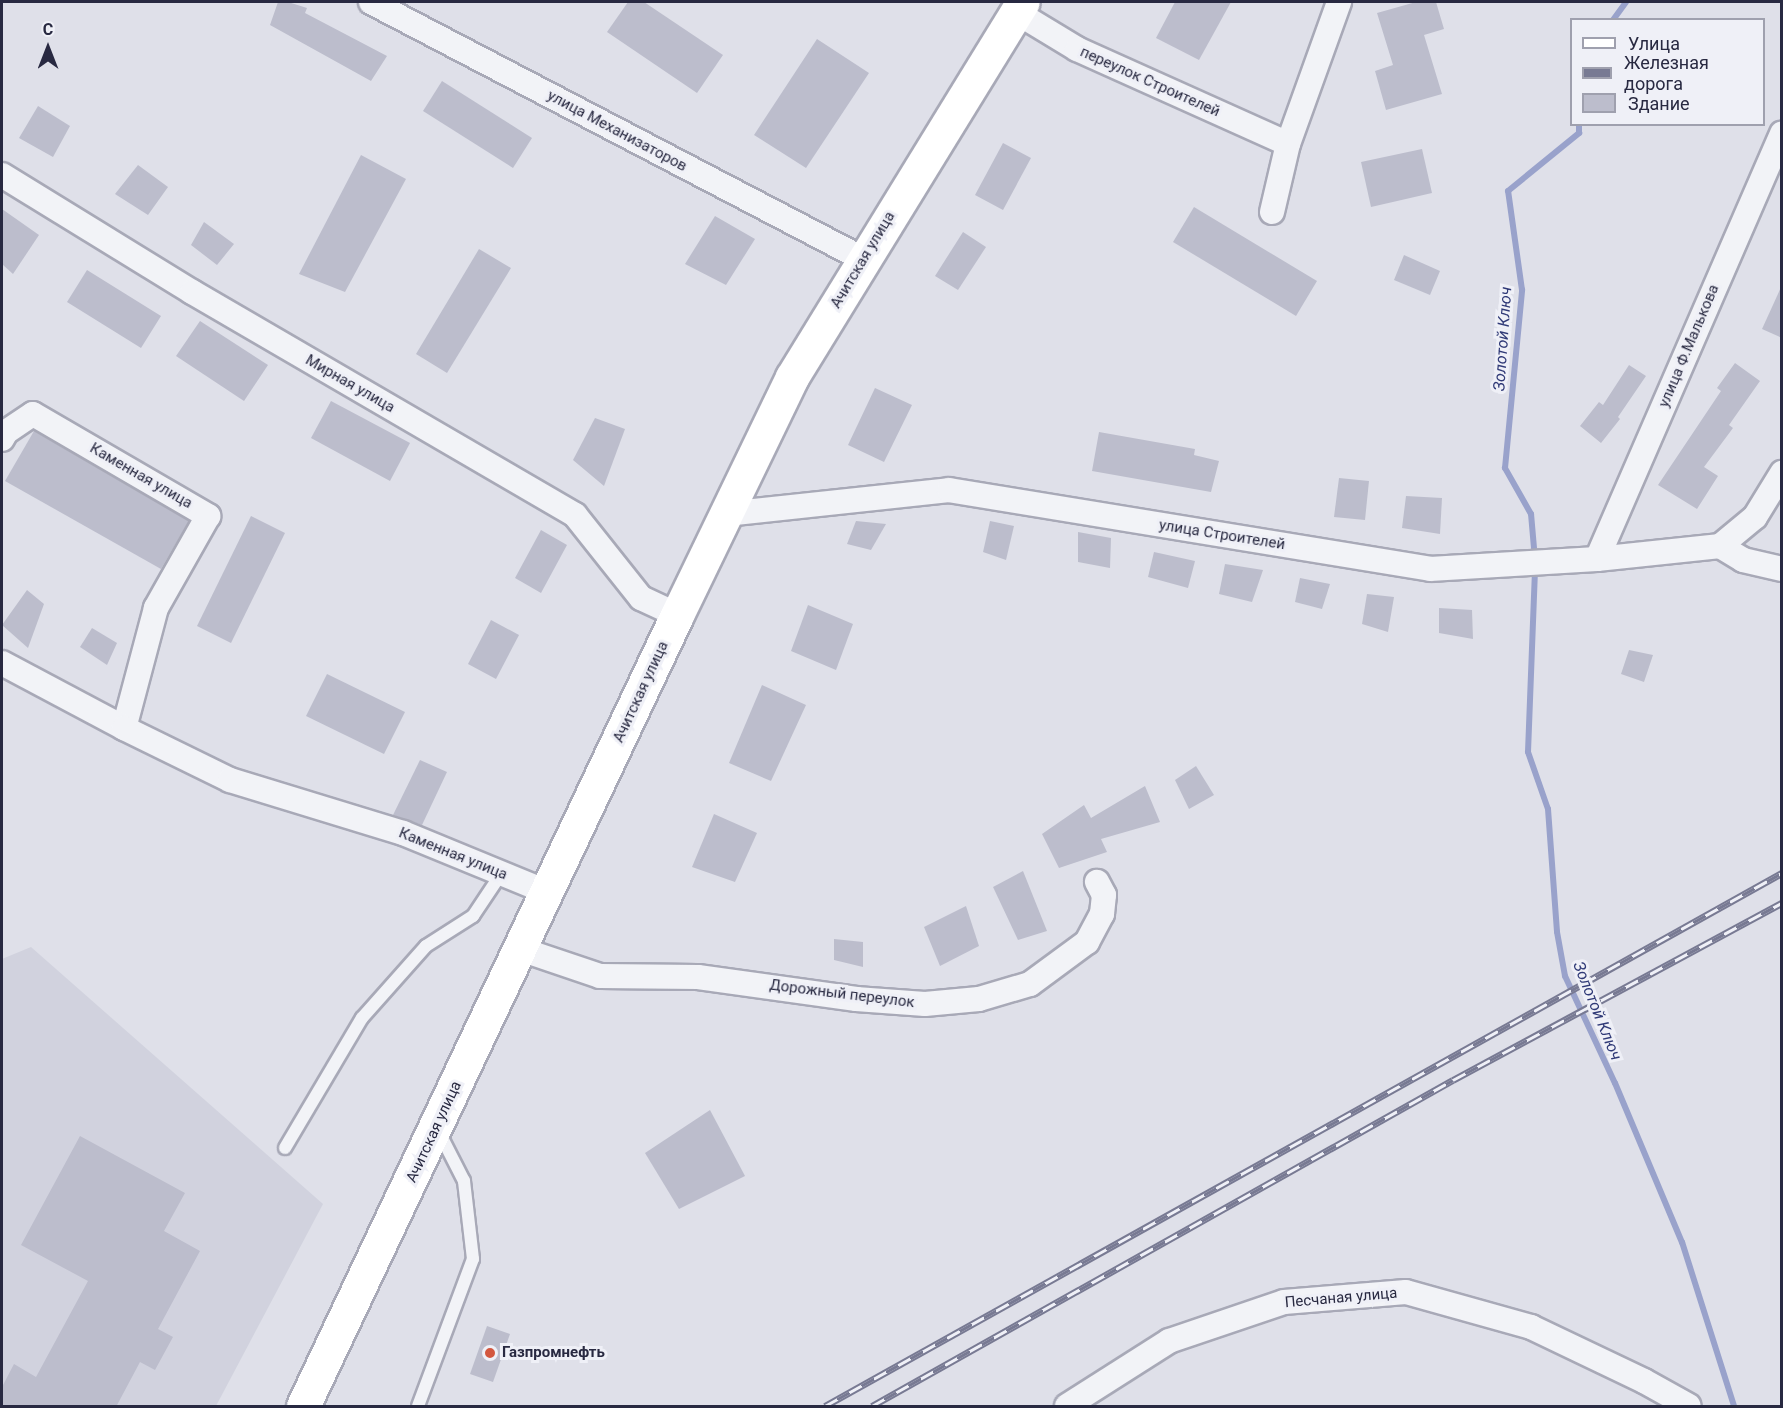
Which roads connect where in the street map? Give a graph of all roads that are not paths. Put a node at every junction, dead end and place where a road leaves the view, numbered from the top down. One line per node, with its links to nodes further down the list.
1 (1339, 2): 5 (street)
2 (377, 3): 8 (street, улица Механизаторов)
3 (1019, 7): 5 (street, переулок Строителей); 8 (main road, Ачитская улица)
4 (1782, 132): 13 (street, улица Ф.Малькова)
5 (1288, 144): 7 (street)
6 (2, 175): 15 (street, Мирная улица)
7 (1272, 212)
8 (863, 260): 11 (main road, Ачитская улица)
9 (2, 439): 17 (street, Каменная улица)
10 (1782, 473): 12 (street)
11 (726, 514): 13 (street, улица Строителей); 15 (main road, Ачитская улица)
12 (1720, 546): 13 (street, улица Строителей); 14 (street)
13 (1597, 558)
14 (1782, 569)
15 (677, 615): 20 (main road, Ачитская улица)
16 (2, 663): 17 (street, Каменная улица)
17 (124, 729): 18 (street, Каменная улица)
18 (501, 874): 20 (street, Каменная улица); 23 (lane)
19 (1097, 882): 21 (street, Дорожный переулок)
20 (547, 892): 21 (main road, Ачитская улица)
21 (520, 949): 22 (main road, Ачитская улица)
22 (436, 1128): 24 (main road, Ачитская улица); 25 (lane)
23 (285, 1148)
24 (303, 1407)
25 (418, 1407)
26 (1067, 1407): 27 (street, Песчаная улица)
27 (1689, 1407)

